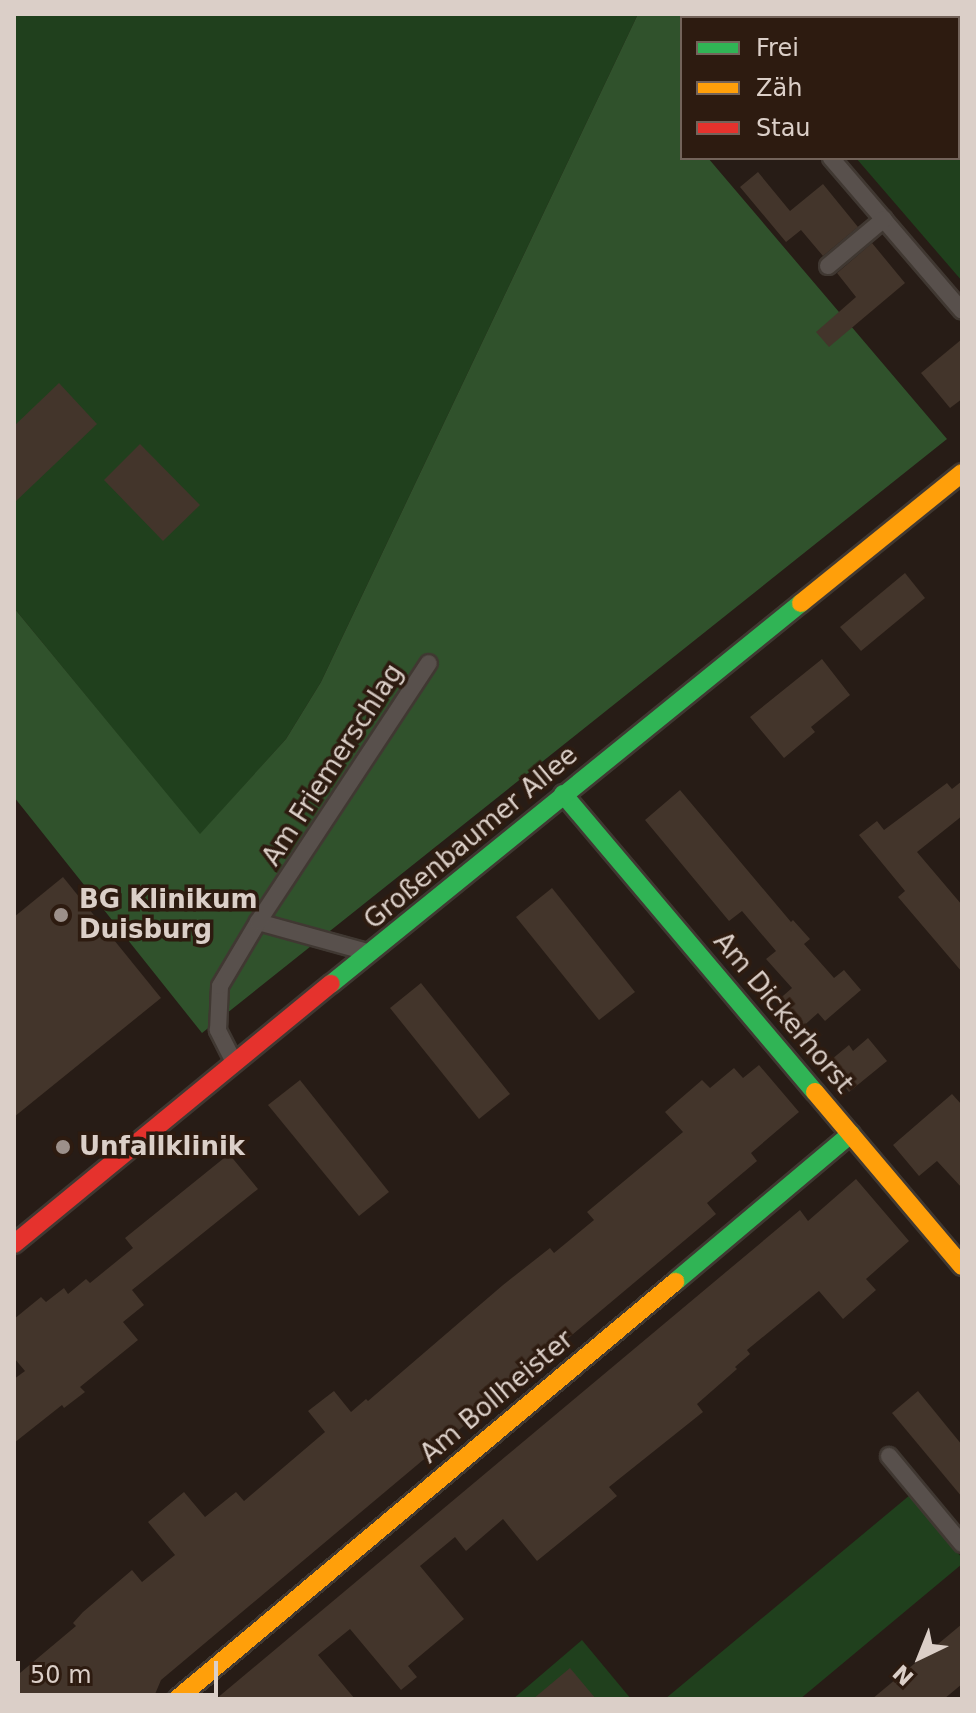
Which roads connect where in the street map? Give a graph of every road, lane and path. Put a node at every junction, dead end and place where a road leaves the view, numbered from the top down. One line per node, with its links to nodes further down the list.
1 (833, 160): 2 (lane)
2 (884, 219): 3 (lane); 4 (lane)
3 (828, 266)
4 (962, 311)
5 (962, 473): 7 (street, Großenbaumer Allee)
6 (429, 663): 8 (lane, Am Friemerschlag)
7 (563, 794): 9 (street, Großenbaumer Allee); 11 (street, Am Dickerhorst)
8 (258, 922): 9 (lane); 10 (lane, Am Friemerschlag)
9 (373, 953): 10 (street, Großenbaumer Allee)
10 (236, 1065): 12 (street, Großenbaumer Allee)
11 (851, 1134): 13 (street, Am Dickerhorst); 16 (street, Am Bollheister)
12 (14, 1244)
13 (962, 1266)
14 (889, 1456): 15 (lane)
15 (962, 1544)
16 (177, 1699)

